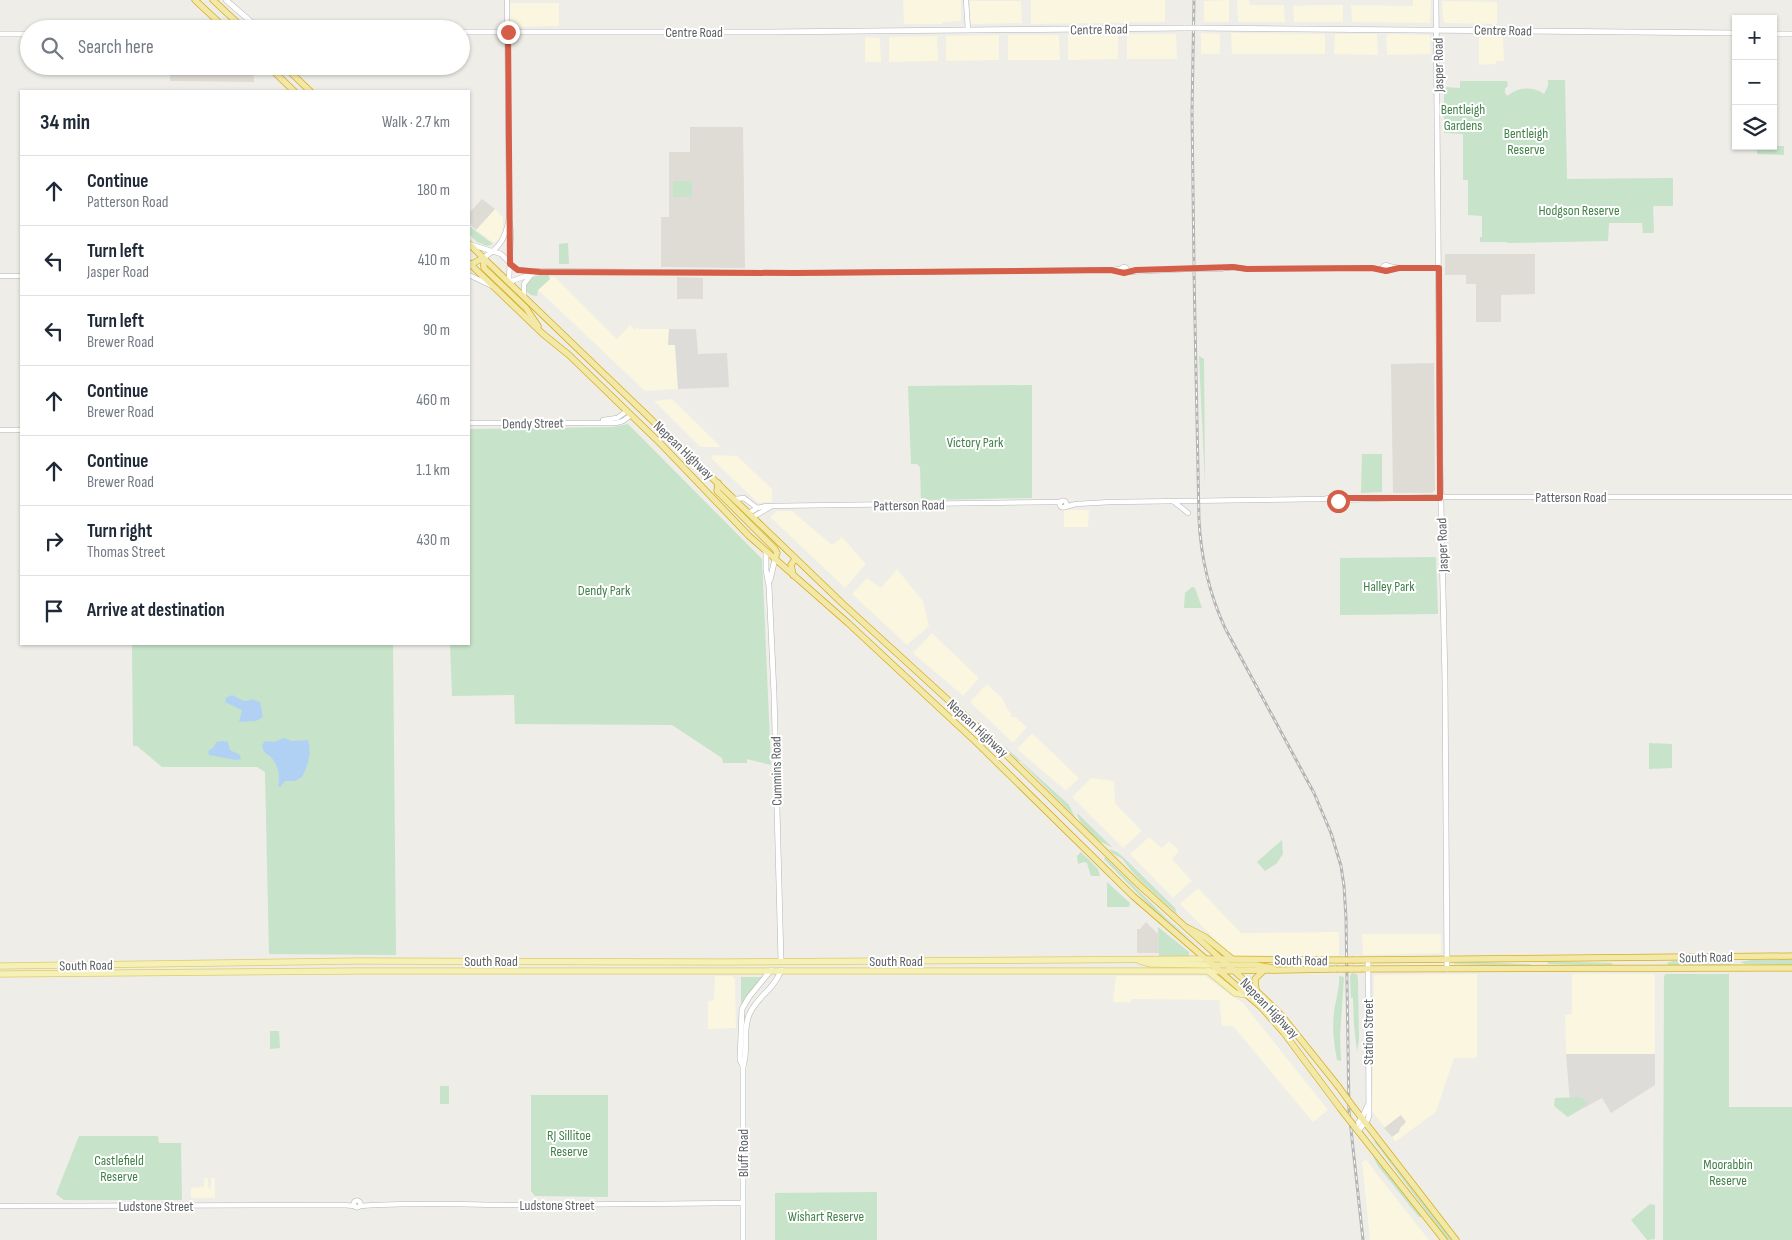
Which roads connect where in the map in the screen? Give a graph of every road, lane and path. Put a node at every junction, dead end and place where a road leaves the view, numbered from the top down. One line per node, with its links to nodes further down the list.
1 (195, 0): 7 (highway)
2 (213, 0): 8 (highway)
3 (226, 0): 9 (main road)
4 (507, 0): 13 (street)
5 (966, 0): 11 (street)
6 (1436, 0): 10 (main road, Jasper Road)
7 (216, 20)
8 (234, 20)
9 (248, 20)
10 (1437, 29): 11 (main road, Centre Road, bridge); 14 (main road, Centre Road); 30 (main road, Jasper Road)
11 (966, 30): 13 (main road, Centre Road)
12 (470, 32): 13 (main road, Centre Road)
13 (508, 32): 23 (street)
14 (1732, 33)
15 (0, 34): 16 (main road)
16 (20, 34)
17 (1777, 34): 18 (main road)
18 (1792, 34)
19 (277, 75): 21 (highway)
20 (293, 75): 22 (highway)
21 (293, 90)
22 (309, 90)
23 (509, 219): 26 (street); 28 (street)
24 (470, 244): 26 (street)
25 (470, 245): 27 (highway, Nepean Highway)
26 (493, 251): 27 (street); 28 (street)
27 (483, 258): 29 (highway); 36 (highway, Nepean Highway); 37 (highway)
28 (510, 264): 31 (street); 36 (street)
29 (470, 266): 38 (highway, Nepean Highway)
30 (1439, 268): 31 (street, bridge); 53 (main road, Jasper Road)
31 (540, 272): 32 (street)
32 (532, 274): 36 (street); 39 (street)
33 (0, 276): 34 (street)
34 (20, 276)
35 (470, 276): 38 (street)
36 (509, 282): 37 (highway); 39 (highway, Nepean Highway)
37 (501, 285): 38 (highway); 40 (highway)
38 (493, 287): 41 (highway, Nepean Highway)
39 (525, 298): 40 (highway); 42 (highway, Nepean Highway)
40 (520, 303): 41 (highway)
41 (542, 332): 43 (highway, Nepean Highway)
42 (615, 384): 43 (highway); 44 (highway, Nepean Highway)
43 (611, 395): 45 (highway, Nepean Highway)
44 (636, 404): 45 (highway); 46 (highway, Nepean Highway)
45 (629, 413): 47 (street, Dendy Street); 50 (highway, Nepean Highway)
46 (648, 415): 50 (highway); 51 (highway, Nepean Highway)
47 (470, 424)
48 (0, 430): 49 (street)
49 (20, 430)
50 (648, 431): 61 (highway, Nepean Highway)
51 (718, 483): 54 (highway, Nepean Highway); 60 (highway)
52 (1792, 496): 53 (street, Patterson Road)
53 (1440, 498): 55 (street, Patterson Road); 78 (main road, Jasper Road)
54 (735, 499): 57 (street); 59 (highway, Nepean Highway)
55 (1173, 501): 56 (street, Patterson Road); 58 (street)
56 (772, 506): 57 (street, Patterson Road); 59 (street, Patterson Road)
57 (757, 508): 59 (street, Patterson Road)
58 (1188, 513)
59 (751, 515): 60 (highway); 64 (highway, Nepean Highway)
60 (745, 520): 61 (highway); 63 (highway)
61 (737, 524): 62 (highway, Nepean Highway)
62 (766, 551): 63 (highway, Nepean Highway); 66 (main road, Cummins Road)
63 (775, 559): 65 (highway, Nepean Highway); 66 (main road, Cummins Road)
64 (796, 559): 65 (highway); 67 (highway, Nepean Highway)
65 (793, 576): 68 (highway, Nepean Highway)
66 (769, 586): 79 (main road, Cummins Road)
67 (914, 669): 68 (highway); 69 (highway, Nepean Highway)
68 (906, 677): 70 (highway, Nepean Highway)
69 (1103, 850): 70 (highway); 71 (highway, Nepean Highway)
70 (1095, 858): 75 (highway, Nepean Highway)
71 (1183, 926): 76 (highway, Nepean Highway); 77 (highway)
72 (1792, 956): 73 (highway, South Road)
73 (1736, 957): 74 (highway, South Road); 95 (highway)
74 (1613, 958): 78 (highway, South Road); 94 (highway)
75 (1206, 959): 76 (highway, South Road); 81 (main road, South Road); 90 (highway, Nepean Highway)
76 (1220, 959): 77 (highway, South Road); 91 (highway, Nepean Highway)
77 (1233, 959): 82 (highway, South Road, bridge)
78 (1447, 959): 82 (highway, South Road); 98 (main road, Jasper Road)
79 (780, 960): 85 (main road, South Road); 86 (main road, South Road); 101 (main road); 102 (main road)
80 (1081, 960): 81 (main road, South Road); 86 (main road, South Road); 110 (main road)
81 (1135, 960): 93 (main road)
82 (1368, 960): 97 (main road, Station Street)
83 (356, 961): 84 (main road, South Road); 88 (main road, South Road); 108 (main road)
84 (526, 961): 87 (main road, South Road); 109 (main road)
85 (744, 961): 87 (main road, South Road); 100 (main road)
86 (935, 961): 103 (main road)
87 (687, 962): 99 (main road)
88 (180, 963): 92 (main road, South Road); 113 (main road)
89 (1179, 965): 90 (main road); 93 (main road); 111 (main road)
90 (1213, 965): 91 (highway); 104 (highway, Nepean Highway)
91 (1228, 965): 105 (highway, Nepean Highway); 107 (highway)
92 (0, 966)
93 (1154, 968): 110 (main road, South Road); 111 (main road, South Road)
94 (1617, 968): 95 (highway, South Road); 98 (highway, South Road)
95 (1736, 968): 96 (highway, South Road)
96 (1792, 968)
97 (1368, 969): 98 (highway, South Road); 107 (highway, South Road, bridge); 118 (main road, Station Street)
98 (1447, 969)
99 (686, 970): 100 (main road, South Road); 109 (main road, South Road)
100 (744, 970): 101 (main road, South Road)
101 (771, 970): 102 (main road, South Road); 117 (main road, Bluff Road)
102 (780, 970): 103 (main road, South Road); 117 (main road, Bluff Road)
103 (934, 970): 110 (main road, South Road)
104 (1220, 970): 105 (highway, South Road); 112 (main road, South Road); 116 (highway, Nepean Highway)
105 (1234, 970): 106 (highway, South Road); 115 (highway, Nepean Highway)
106 (1265, 970): 107 (highway, South Road); 115 (highway)
107 (1285, 970)
108 (356, 971): 109 (main road, South Road); 113 (main road, South Road)
109 (526, 971)
110 (1081, 971)
111 (1183, 971): 112 (main road, South Road)
112 (1208, 971): 116 (main road)
113 (180, 972): 114 (main road, South Road)
114 (0, 974)
115 (1256, 990): 118 (highway, Nepean Highway, bridge)
116 (1247, 995): 119 (highway, Nepean Highway, bridge)
117 (743, 1066): 122 (main road, Bluff Road)
118 (1363, 1120): 119 (main road); 120 (highway, Nepean Highway)
119 (1356, 1128): 121 (highway, Nepean Highway)
120 (1375, 1135): 121 (highway); 126 (highway, Nepean Highway)
121 (1367, 1141): 125 (highway, Nepean Highway)
122 (743, 1203): 123 (street, Ludstone Street); 124 (main road, Bluff Road)
123 (0, 1206)
124 (743, 1240)
125 (1444, 1240)
126 (1456, 1240)

